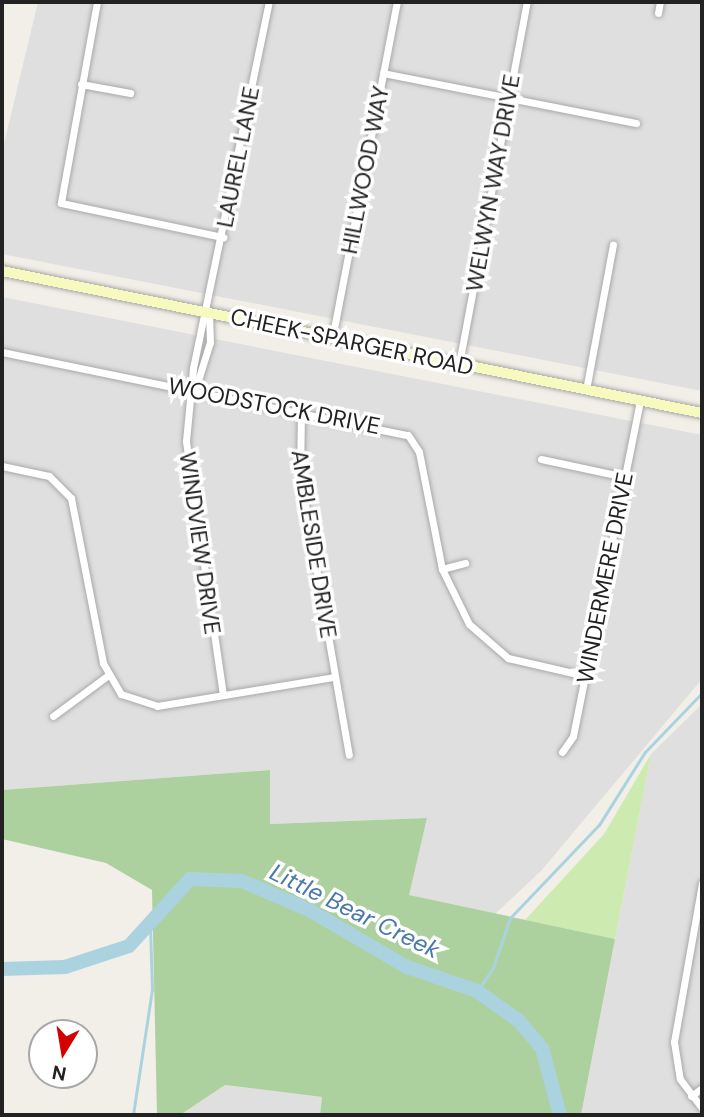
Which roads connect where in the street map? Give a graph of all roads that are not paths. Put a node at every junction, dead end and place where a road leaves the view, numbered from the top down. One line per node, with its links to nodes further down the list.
1 (97, 2): 8 (street)
2 (269, 2): 12 (street, LAUREL LANE)
3 (397, 2): 7 (street, HILLWOOD WAY)
4 (527, 2): 10 (street, WELWYN WAY DRIVE)
5 (660, 2): 6 (street)
6 (658, 13)
7 (383, 74): 10 (street); 16 (street, HILLWOOD WAY)
8 (81, 84): 9 (street); 12 (street)
9 (130, 93)
10 (508, 98): 11 (street); 18 (street, WELWYN WAY DRIVE)
11 (636, 123)
12 (223, 237): 15 (street, LAUREL LANE)
13 (613, 244): 20 (street)
14 (2, 274): 15 (main road, CHEEK-SPARGER ROAD)
15 (208, 313): 16 (main road, CHEEK-SPARGER ROAD); 19 (street, WINDVIEW DRIVE); 19 (street, WINDVIEW DRIVE)
16 (332, 339): 18 (main road, CHEEK-SPARGER ROAD)
17 (2, 352): 19 (street, WOODSTOCK DRIVE)
18 (459, 364): 20 (main road, CHEEK-SPARGER ROAD)
19 (195, 390): 22 (street, WOODSTOCK DRIVE); 32 (street, WINDVIEW DRIVE)
20 (586, 390): 21 (main road, CHEEK-SPARGER ROAD)
21 (640, 401): 23 (main road, CHEEK-SPARGER ROAD); 26 (street, WINDERMERE DRIVE)
22 (301, 412): 28 (street, WOODSTOCK DRIVE); 31 (street, AMBLESIDE DRIVE)
23 (702, 413)
24 (541, 459): 26 (street)
25 (2, 466): 29 (street)
26 (625, 477): 30 (street, WINDERMERE DRIVE)
27 (465, 563): 28 (street)
28 (442, 569): 30 (street, WOODSTOCK DRIVE)
29 (107, 676): 32 (street); 33 (street)
30 (586, 676): 34 (street, WINDERMERE DRIVE)
31 (335, 677): 32 (street); 35 (street, AMBLESIDE DRIVE)
32 (223, 695)
33 (53, 716)
34 (562, 751)
35 (349, 755)
36 (702, 883): 37 (street)
37 (698, 923): 39 (street)
38 (702, 1088): 39 (street)
39 (691, 1096): 40 (street)
40 (702, 1108)

